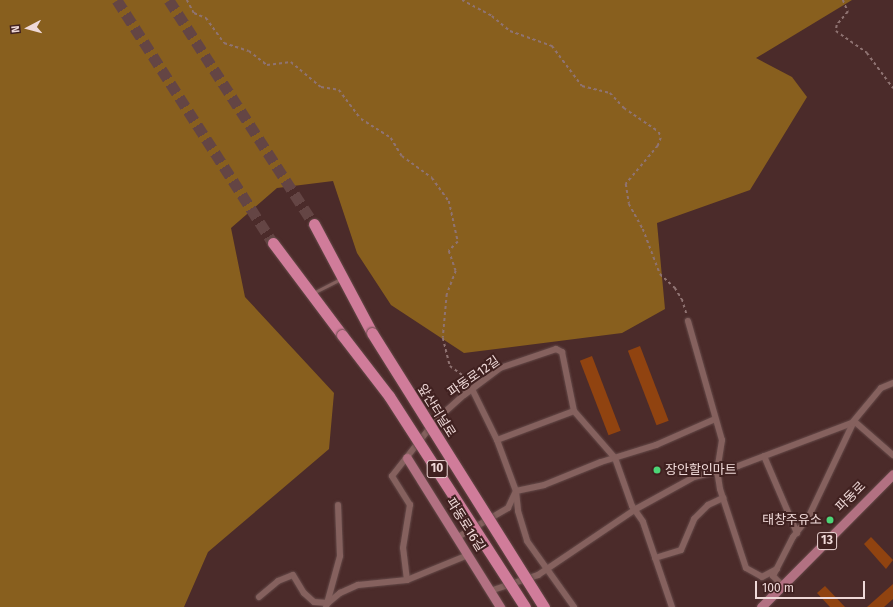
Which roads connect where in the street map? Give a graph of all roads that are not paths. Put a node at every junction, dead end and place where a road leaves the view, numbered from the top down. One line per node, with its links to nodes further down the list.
1 (314, 224): 3 (highway, 앞산터널로 / 10)
2 (273, 243): 4 (highway, 10)
3 (343, 278): 4 (lane); 34 (highway, 앞산터널로 / 10, bridge)
4 (312, 294): 33 (highway, 10, bridge)
5 (688, 321): 9 (street)
6 (893, 383): 10 (street)
7 (474, 388): 8 (street, 파동로12길); 11 (street); 14 (street, 파동로12길)
8 (574, 411): 11 (street); 15 (street, 파동로12길)
9 (715, 419): 15 (street); 16 (street)
10 (854, 421): 12 (street); 13 (street); 22 (street)
11 (497, 440): 18 (street)
12 (893, 455)
13 (764, 456): 16 (street); 22 (street)
14 (407, 458): 23 (main road, 파동로16길); 27 (street, 파동로12길)
15 (615, 458): 18 (street); 21 (street, 파동로12길)
16 (717, 470): 19 (street); 21 (street)
17 (893, 474): 28 (main road, 파동로 / 13)
18 (516, 491): 23 (street); 26 (street)
19 (723, 498): 24 (street); 25 (street)
20 (338, 505): 31 (street)
21 (636, 509): 24 (street, 파동로12길); 26 (street)
22 (797, 533): 25 (street)
23 (468, 555): 27 (street); 29 (street)
24 (655, 558): 36 (street, 파동로12길)
25 (777, 569): 28 (street)
26 (546, 571): 29 (street); 35 (street)
27 (407, 580): 31 (street)
28 (782, 585): 37 (main road, 파동로 / 13)
29 (490, 591): 32 (main road)
30 (259, 597): 31 (street)
31 (327, 605)
32 (500, 607)
33 (525, 607)
34 (544, 607)
35 (574, 607)
36 (672, 607)
37 (761, 607)

